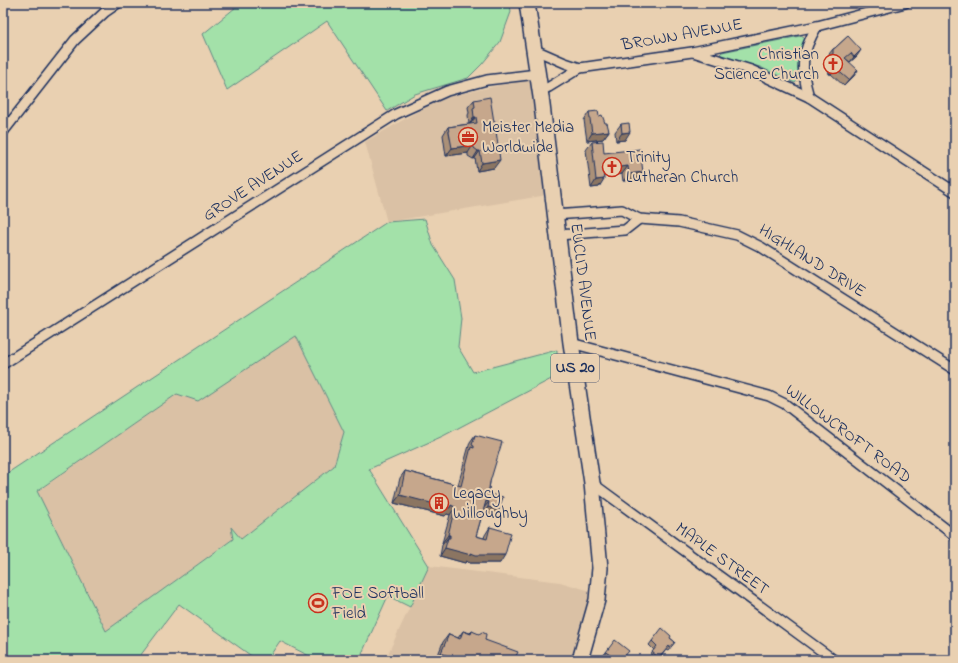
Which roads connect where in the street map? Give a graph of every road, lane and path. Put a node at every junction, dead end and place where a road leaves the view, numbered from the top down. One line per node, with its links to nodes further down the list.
1 (118, 3): 11 (street)
2 (527, 3): 5 (main road, EUCLID AVENUE / US 20)
3 (905, 3): 4 (street, BROWN AVENUE)
4 (817, 26): 6 (street, BROWN AVENUE); 10 (street)
5 (533, 49): 7 (street, BROWN AVENUE); 8 (main road, EUCLID AVENUE / US 20)
6 (692, 52): 7 (street, BROWN AVENUE); 10 (street)
7 (580, 68): 9 (street, BROWN AVENUE)
8 (537, 74): 9 (main road, EUCLID AVENUE / US 20); 17 (street, GROVE AVENUE)
9 (540, 91): 13 (main road, EUCLID AVENUE / US 20)
10 (809, 97): 12 (street)
11 (3, 132)
12 (955, 192)
13 (555, 215): 14 (street, HIGHLAND DRIVE); 15 (main road, EUCLID AVENUE / US 20)
14 (639, 219): 15 (street); 18 (street, HIGHLAND DRIVE)
15 (558, 236): 16 (main road, EUCLID AVENUE / US 20)
16 (571, 343): 19 (main road, EUCLID AVENUE / US 20); 20 (street, WILLOWCROFT ROAD)
17 (3, 364)
18 (955, 370)
19 (592, 483): 21 (main road, EUCLID AVENUE / US 20); 22 (street, MAPLE STREET)
20 (955, 536)
21 (580, 660)
22 (834, 660)

